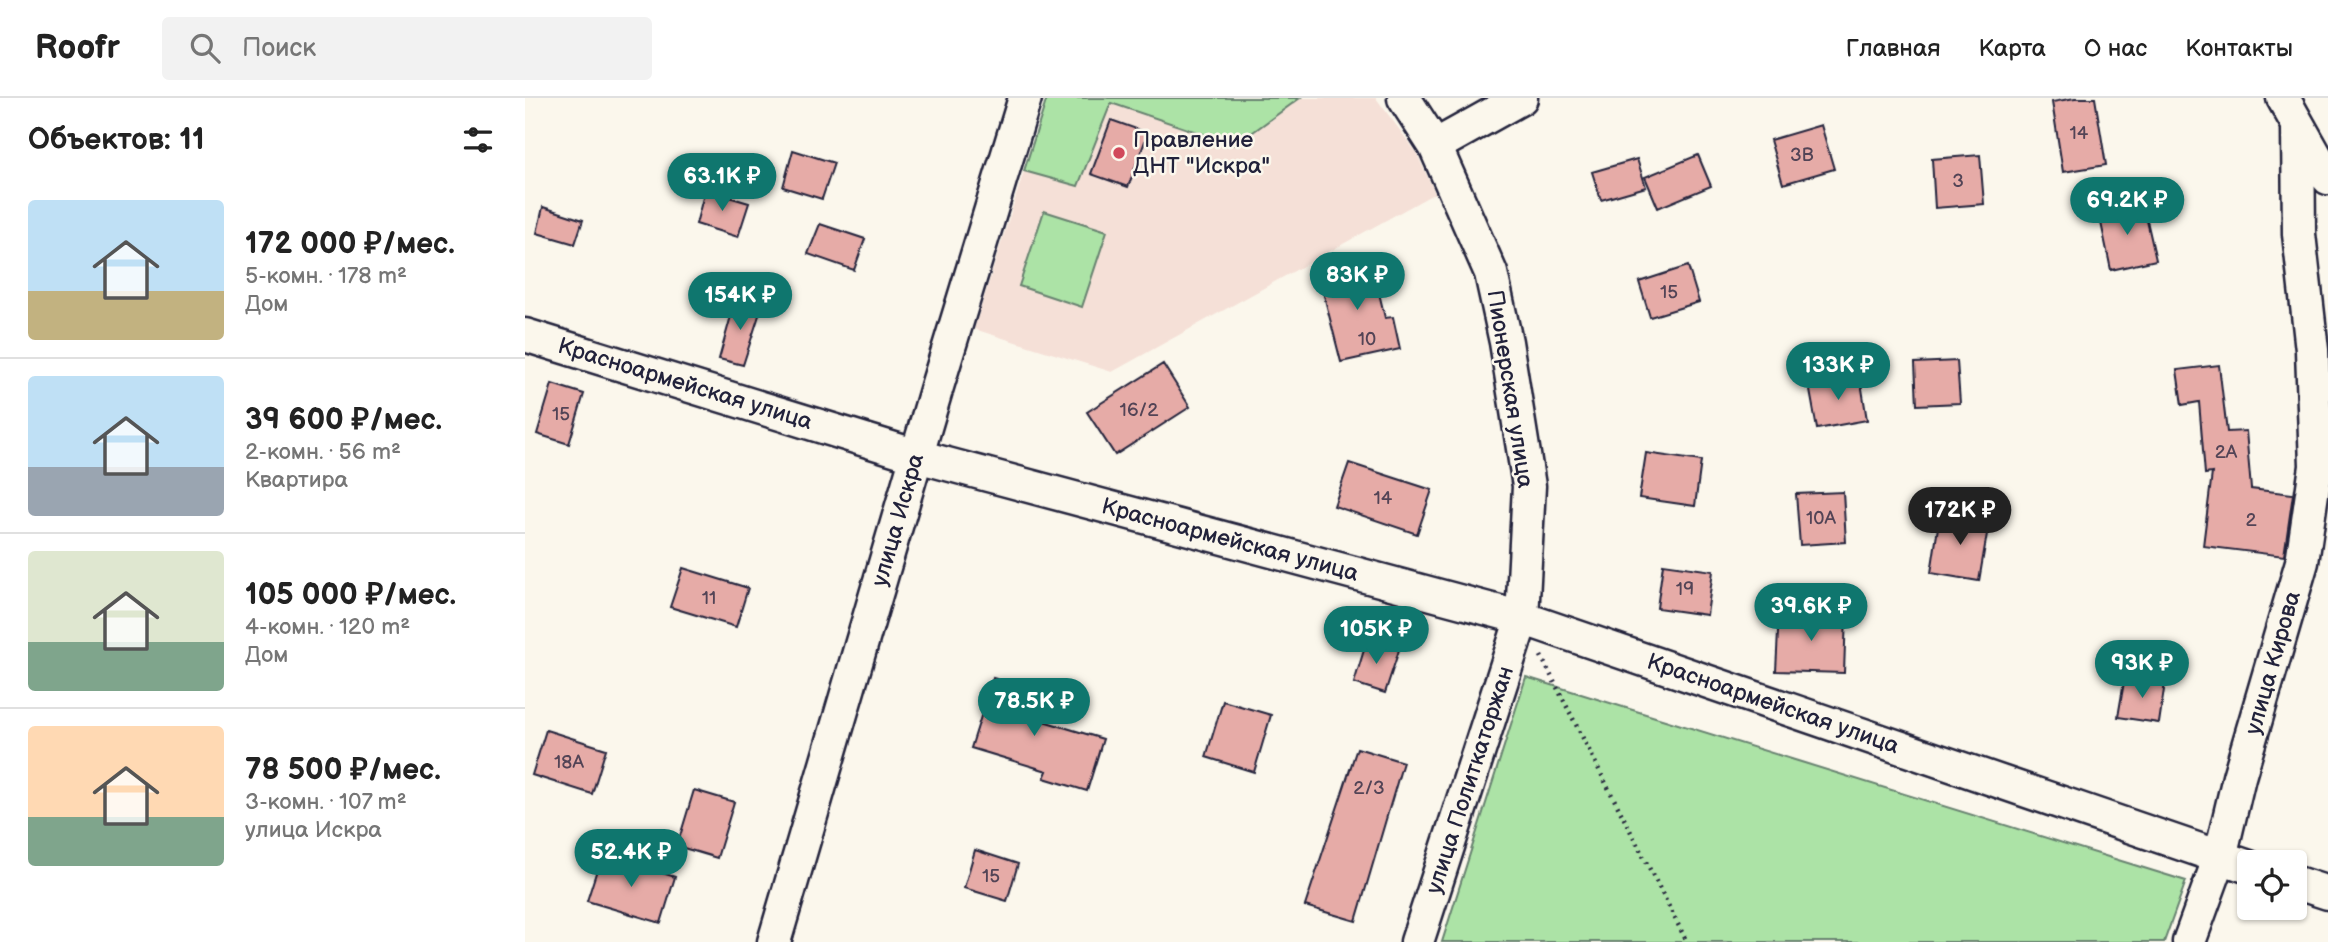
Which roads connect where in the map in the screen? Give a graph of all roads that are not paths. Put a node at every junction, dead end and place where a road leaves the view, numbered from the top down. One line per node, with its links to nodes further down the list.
1 (1025, 98): 9 (street, улица Искра)
2 (1404, 98): 6 (street, Пионерская улица)
3 (1521, 98): 6 (street)
4 (2283, 98): 5 (street)
5 (2298, 126): 7 (street); 11 (street, улица Кирова)
6 (1435, 146): 10 (street, Пионерская улица)
7 (2328, 178)
8 (525, 335): 9 (street, Красноармейская улица)
9 (917, 456): 10 (street, Красноармейская улица); 14 (street, улица Искра)
10 (1522, 618): 11 (street, Красноармейская улица); 15 (street, улица Политкаторжан)
11 (2234, 862): 16 (street, улица Кирова)
12 (2307, 887): 13 (street)
13 (2328, 894)
14 (774, 942)
15 (1417, 942)
16 (2189, 942)

